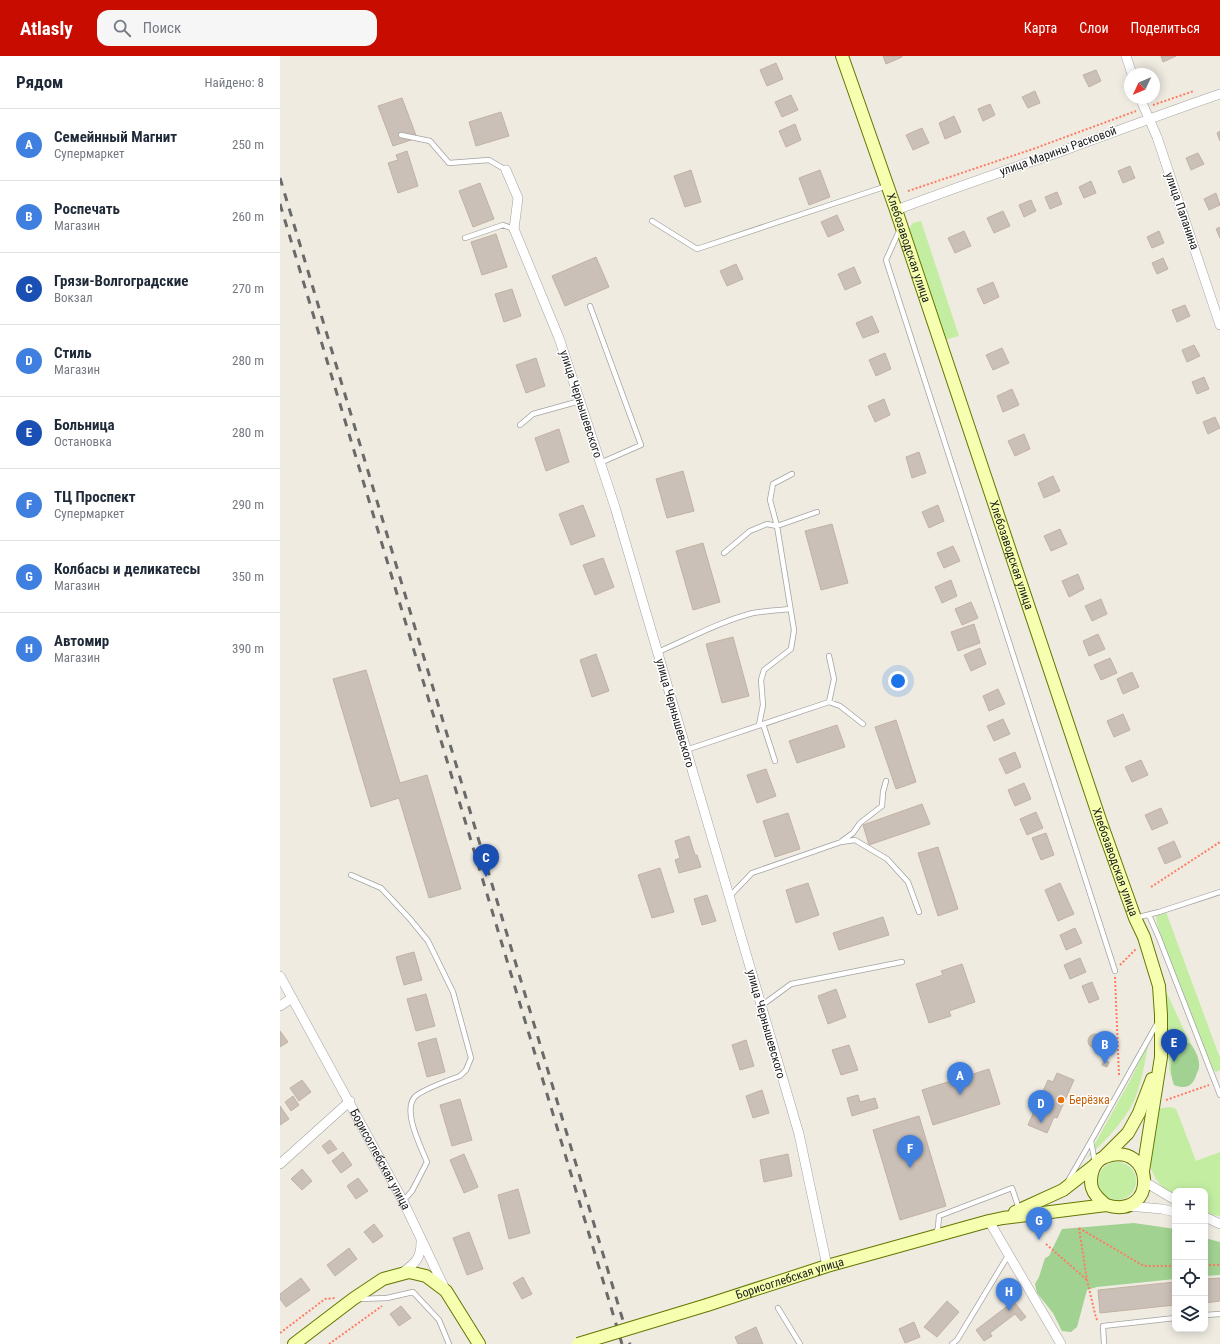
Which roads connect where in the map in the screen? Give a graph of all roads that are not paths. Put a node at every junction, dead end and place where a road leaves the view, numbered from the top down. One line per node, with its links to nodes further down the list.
1 (842, 56): 9 (street, Хлебозаводская улица)
2 (1126, 56): 3 (street)
3 (1130, 68)
4 (1220, 94): 6 (street, улица Марины Расковой)
5 (1143, 104): 6 (street, улица Папанина)
6 (1149, 118): 10 (street, улица Марины Расковой); 16 (street, улица Папанина)
7 (401, 135): 8 (lane)
8 (506, 170): 13 (street, улица Чернышевского)
9 (887, 186): 10 (street, Хлебозаводская улица); 11 (lane)
10 (896, 210): 12 (street, Хлебозаводская улица)
11 (652, 221)
12 (901, 227): 39 (street, Хлебозаводская улица); 41 (lane)
13 (514, 229): 14 (lane); 17 (street, улица Чернышевского)
14 (465, 238)
15 (590, 306): 19 (lane)
16 (1220, 325)
17 (580, 401): 18 (lane); 19 (street, улица Чернышевского)
18 (520, 425)
19 (600, 463): 25 (street, улица Чернышевского)
20 (792, 474): 22 (lane)
21 (817, 512): 22 (lane)
22 (777, 526): 23 (lane); 24 (lane)
23 (724, 553)
24 (790, 609): 25 (lane); 29 (lane)
25 (658, 652): 30 (street, улица Чернышевского)
26 (829, 656): 27 (lane)
27 (829, 702): 28 (lane); 29 (lane)
28 (863, 724)
29 (761, 725): 30 (lane); 31 (lane)
30 (686, 750): 36 (street, улица Чернышевского)
31 (775, 761)
32 (886, 781): 33 (lane)
33 (841, 842): 36 (lane); 37 (lane)
34 (351, 875): 56 (lane)
35 (1220, 892): 38 (lane)
36 (729, 897): 45 (street, улица Чернышевского)
37 (919, 912)
38 (1149, 915): 39 (lane); 48 (lane)
39 (1135, 918): 46 (street, Хлебозаводская улица)
40 (902, 962): 45 (lane)
41 (1115, 970)
42 (280, 976): 43 (street, Борисоглебская улица)
43 (292, 998): 44 (street); 49 (street, Борисоглебская улица)
44 (280, 1006)
45 (761, 1006): 68 (street, улица Чернышевского)
46 (1161, 1015): 47 (street, Хлебозаводская улица); 50 (lane)
47 (1161, 1057): 51 (street); 53 (street)
48 (1220, 1095)
49 (350, 1101): 52 (street); 56 (street, Борисоглебская улица)
50 (1091, 1141): 51 (lane); 54 (lane)
51 (1099, 1161): 53 (street); 54 (street); 57 (street)
52 (280, 1164)
53 (1144, 1177): 55 (street); 58 (street)
54 (1063, 1190): 59 (street)
55 (1172, 1198)
56 (403, 1201): 66 (street, Борисоглебская улица)
57 (1106, 1205): 58 (street); 61 (street)
58 (1128, 1206): 60 (street)
59 (1020, 1210): 61 (street); 65 (lane)
60 (1172, 1211)
61 (1003, 1218): 63 (street, Борисоглебская улица)
62 (1208, 1219): 64 (street)
63 (989, 1221): 65 (street, Борисоглебская улица); 67 (street)
64 (1220, 1224)
65 (934, 1237): 68 (street, Борисоглебская улица)
66 (420, 1238): 69 (street); 70 (street, Борисоглебская улица)
67 (1008, 1254): 81 (lane); 82 (street)
68 (827, 1266): 79 (street, Борисоглебская улица, bridge)
69 (401, 1273): 70 (street); 71 (street)
70 (446, 1291): 78 (street, Борисоглебская улица)
71 (353, 1299): 76 (street); 77 (lane)
72 (778, 1308): 80 (lane)
73 (1220, 1314): 74 (lane)
74 (1208, 1315)
75 (1172, 1318): 83 (lane)
76 (294, 1344)
77 (449, 1344)
78 (479, 1344)
79 (578, 1344)
80 (800, 1344)
81 (952, 1344)
82 (1061, 1344)
83 (1104, 1344)

